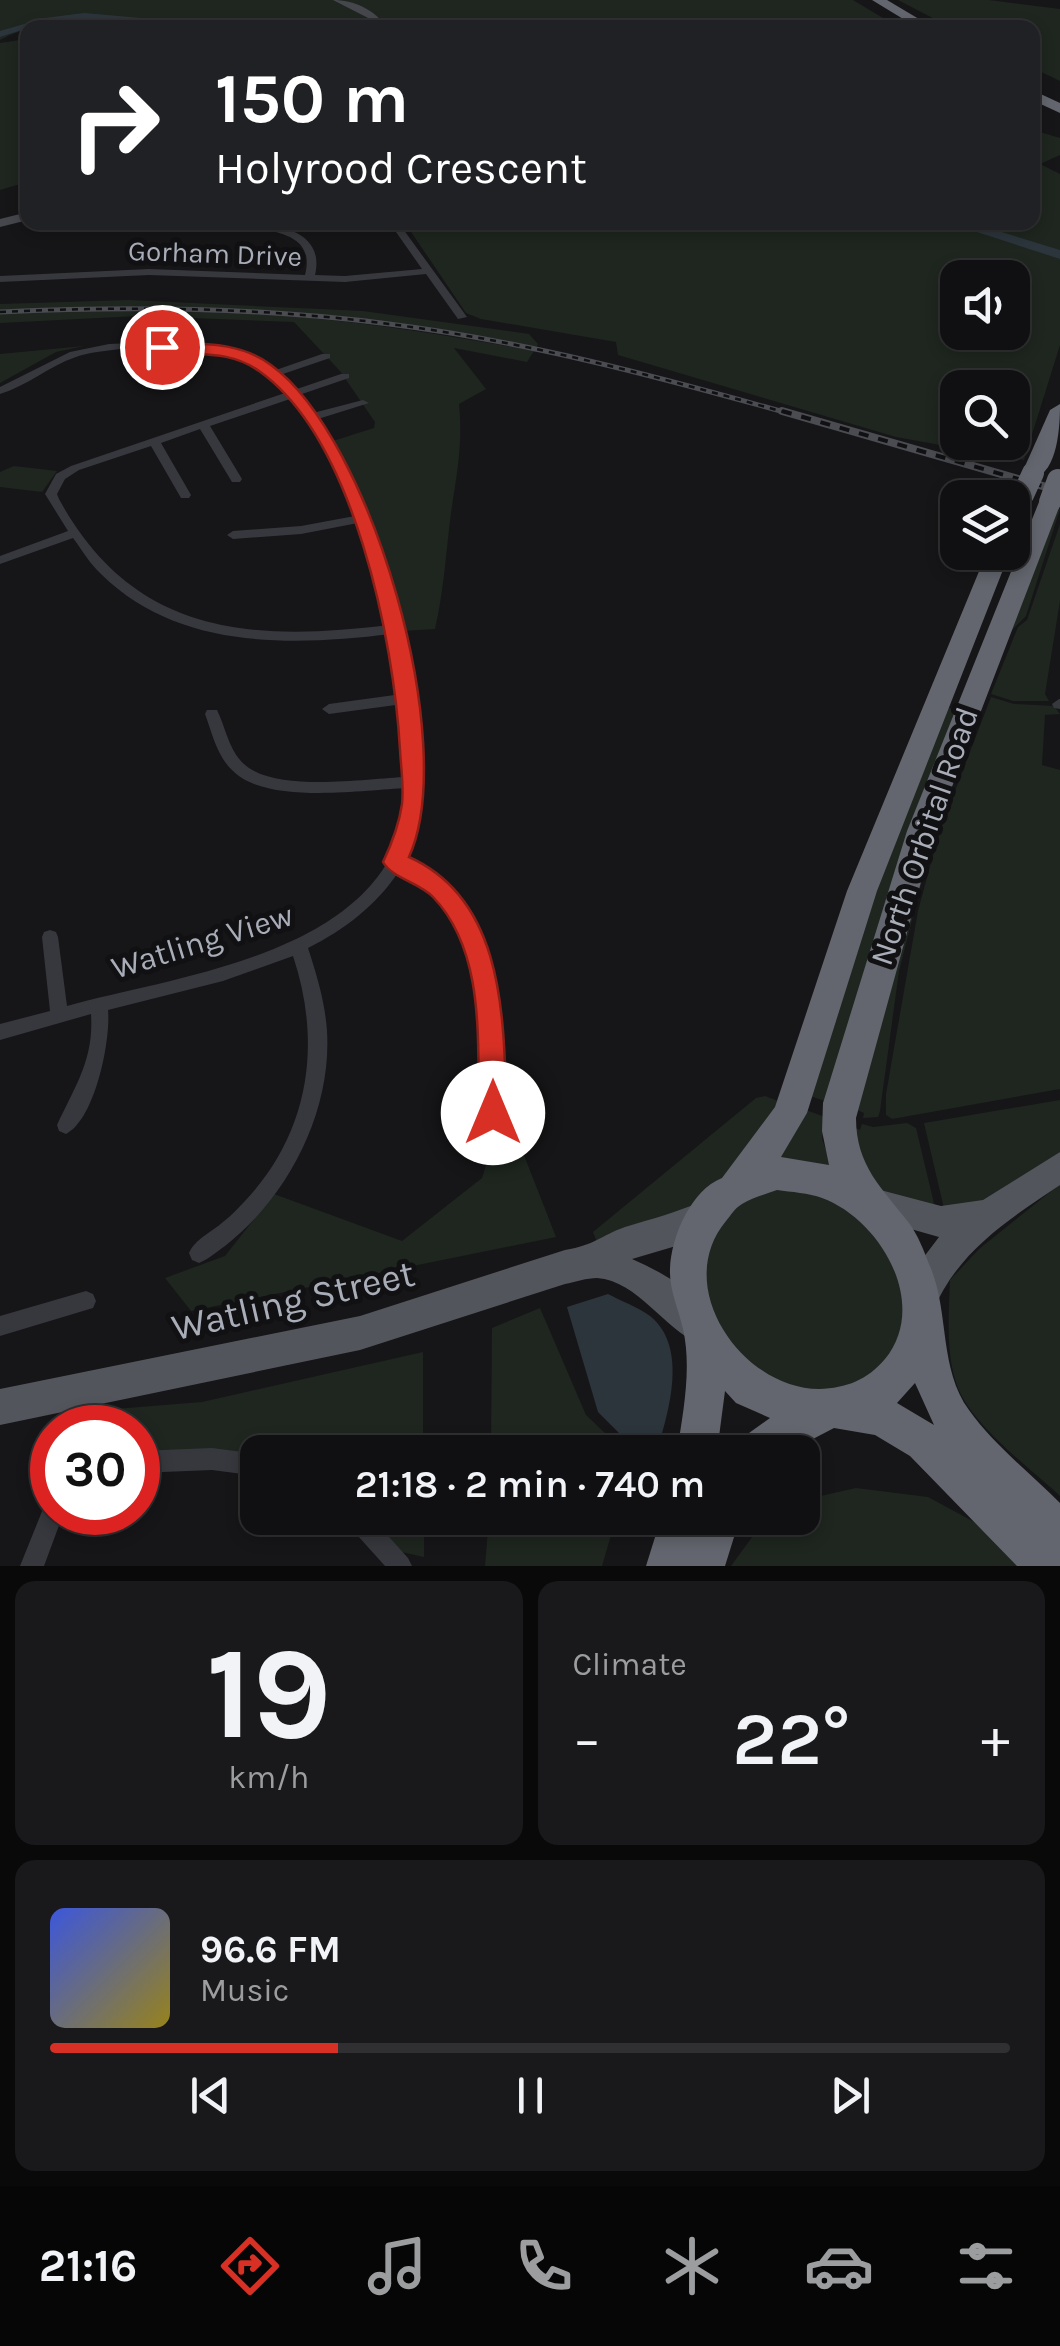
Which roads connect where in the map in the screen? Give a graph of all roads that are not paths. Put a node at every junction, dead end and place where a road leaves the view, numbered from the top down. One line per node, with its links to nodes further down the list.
1 (338, 0): 4 (street)
2 (862, 0): 5 (highway)
3 (882, 0): 6 (highway)
4 (377, 20)
5 (893, 20)
6 (916, 20)
7 (286, 230): 10 (street)
8 (399, 230): 9 (street)
9 (429, 271): 10 (street, Gorham Drive); 12 (street)
10 (310, 278): 11 (street, Gorham Drive)
11 (0, 279)
12 (462, 317)
13 (326, 356): 14 (street)
14 (273, 374): 16 (street, Watling View); 17 (street, Watling View)
15 (345, 376): 17 (street)
16 (0, 391)
17 (293, 394): 20 (street, Watling View); 21 (street)
18 (364, 403): 20 (street)
19 (1060, 410): 24 (highway, North Orbital Road, bridge)
20 (312, 418): 26 (street, Watling View)
21 (204, 424): 22 (street); 23 (street)
22 (154, 441): 25 (street); 27 (street)
23 (236, 479)
24 (1048, 488): 46 (highway, North Orbital Road)
25 (185, 495)
26 (364, 518): 28 (street); 31 (street, Watling View)
27 (76, 533): 29 (street); 31 (street)
28 (232, 535)
29 (0, 560)
30 (992, 570): 45 (highway, North Orbital Road)
31 (395, 629): 32 (street, Watling View)
32 (408, 698): 33 (street); 35 (street, Watling View)
33 (329, 708)
34 (212, 714): 35 (street)
35 (414, 782): 36 (street, Watling View)
36 (395, 862): 38 (street, Watling View); 43 (street)
37 (50, 937): 40 (street)
38 (299, 947): 39 (street, Watling View); 49 (street)
39 (99, 1005): 40 (street, Watling View); 42 (street)
40 (58, 1016): 41 (street, Watling View)
41 (0, 1032)
42 (66, 1125)
43 (485, 1128)
44 (1060, 1167): 47 (main road)
45 (732, 1188): 46 (highway); 48 (highway)
46 (868, 1202): 47 (main road); 52 (highway)
47 (990, 1215): 52 (main road)
48 (704, 1216): 50 (main road, Watling Street); 54 (highway)
49 (199, 1254)
50 (600, 1260): 54 (main road); 55 (main road, Watling Street)
51 (86, 1301): 53 (street)
52 (921, 1308): 56 (highway); 61 (highway)
53 (0, 1326)
54 (700, 1330): 56 (highway); 57 (highway)
55 (0, 1406)
56 (834, 1409): 58 (highway); 70 (highway)
57 (700, 1435)
58 (779, 1435)
59 (160, 1461): 60 (street)
60 (240, 1462)
61 (1060, 1533)
62 (44, 1535): 66 (street)
63 (372, 1535): 67 (street)
64 (677, 1535): 68 (highway)
65 (714, 1535): 69 (highway)
66 (32, 1566)
67 (400, 1566)
68 (667, 1566)
69 (704, 1566)
70 (1047, 1566)

